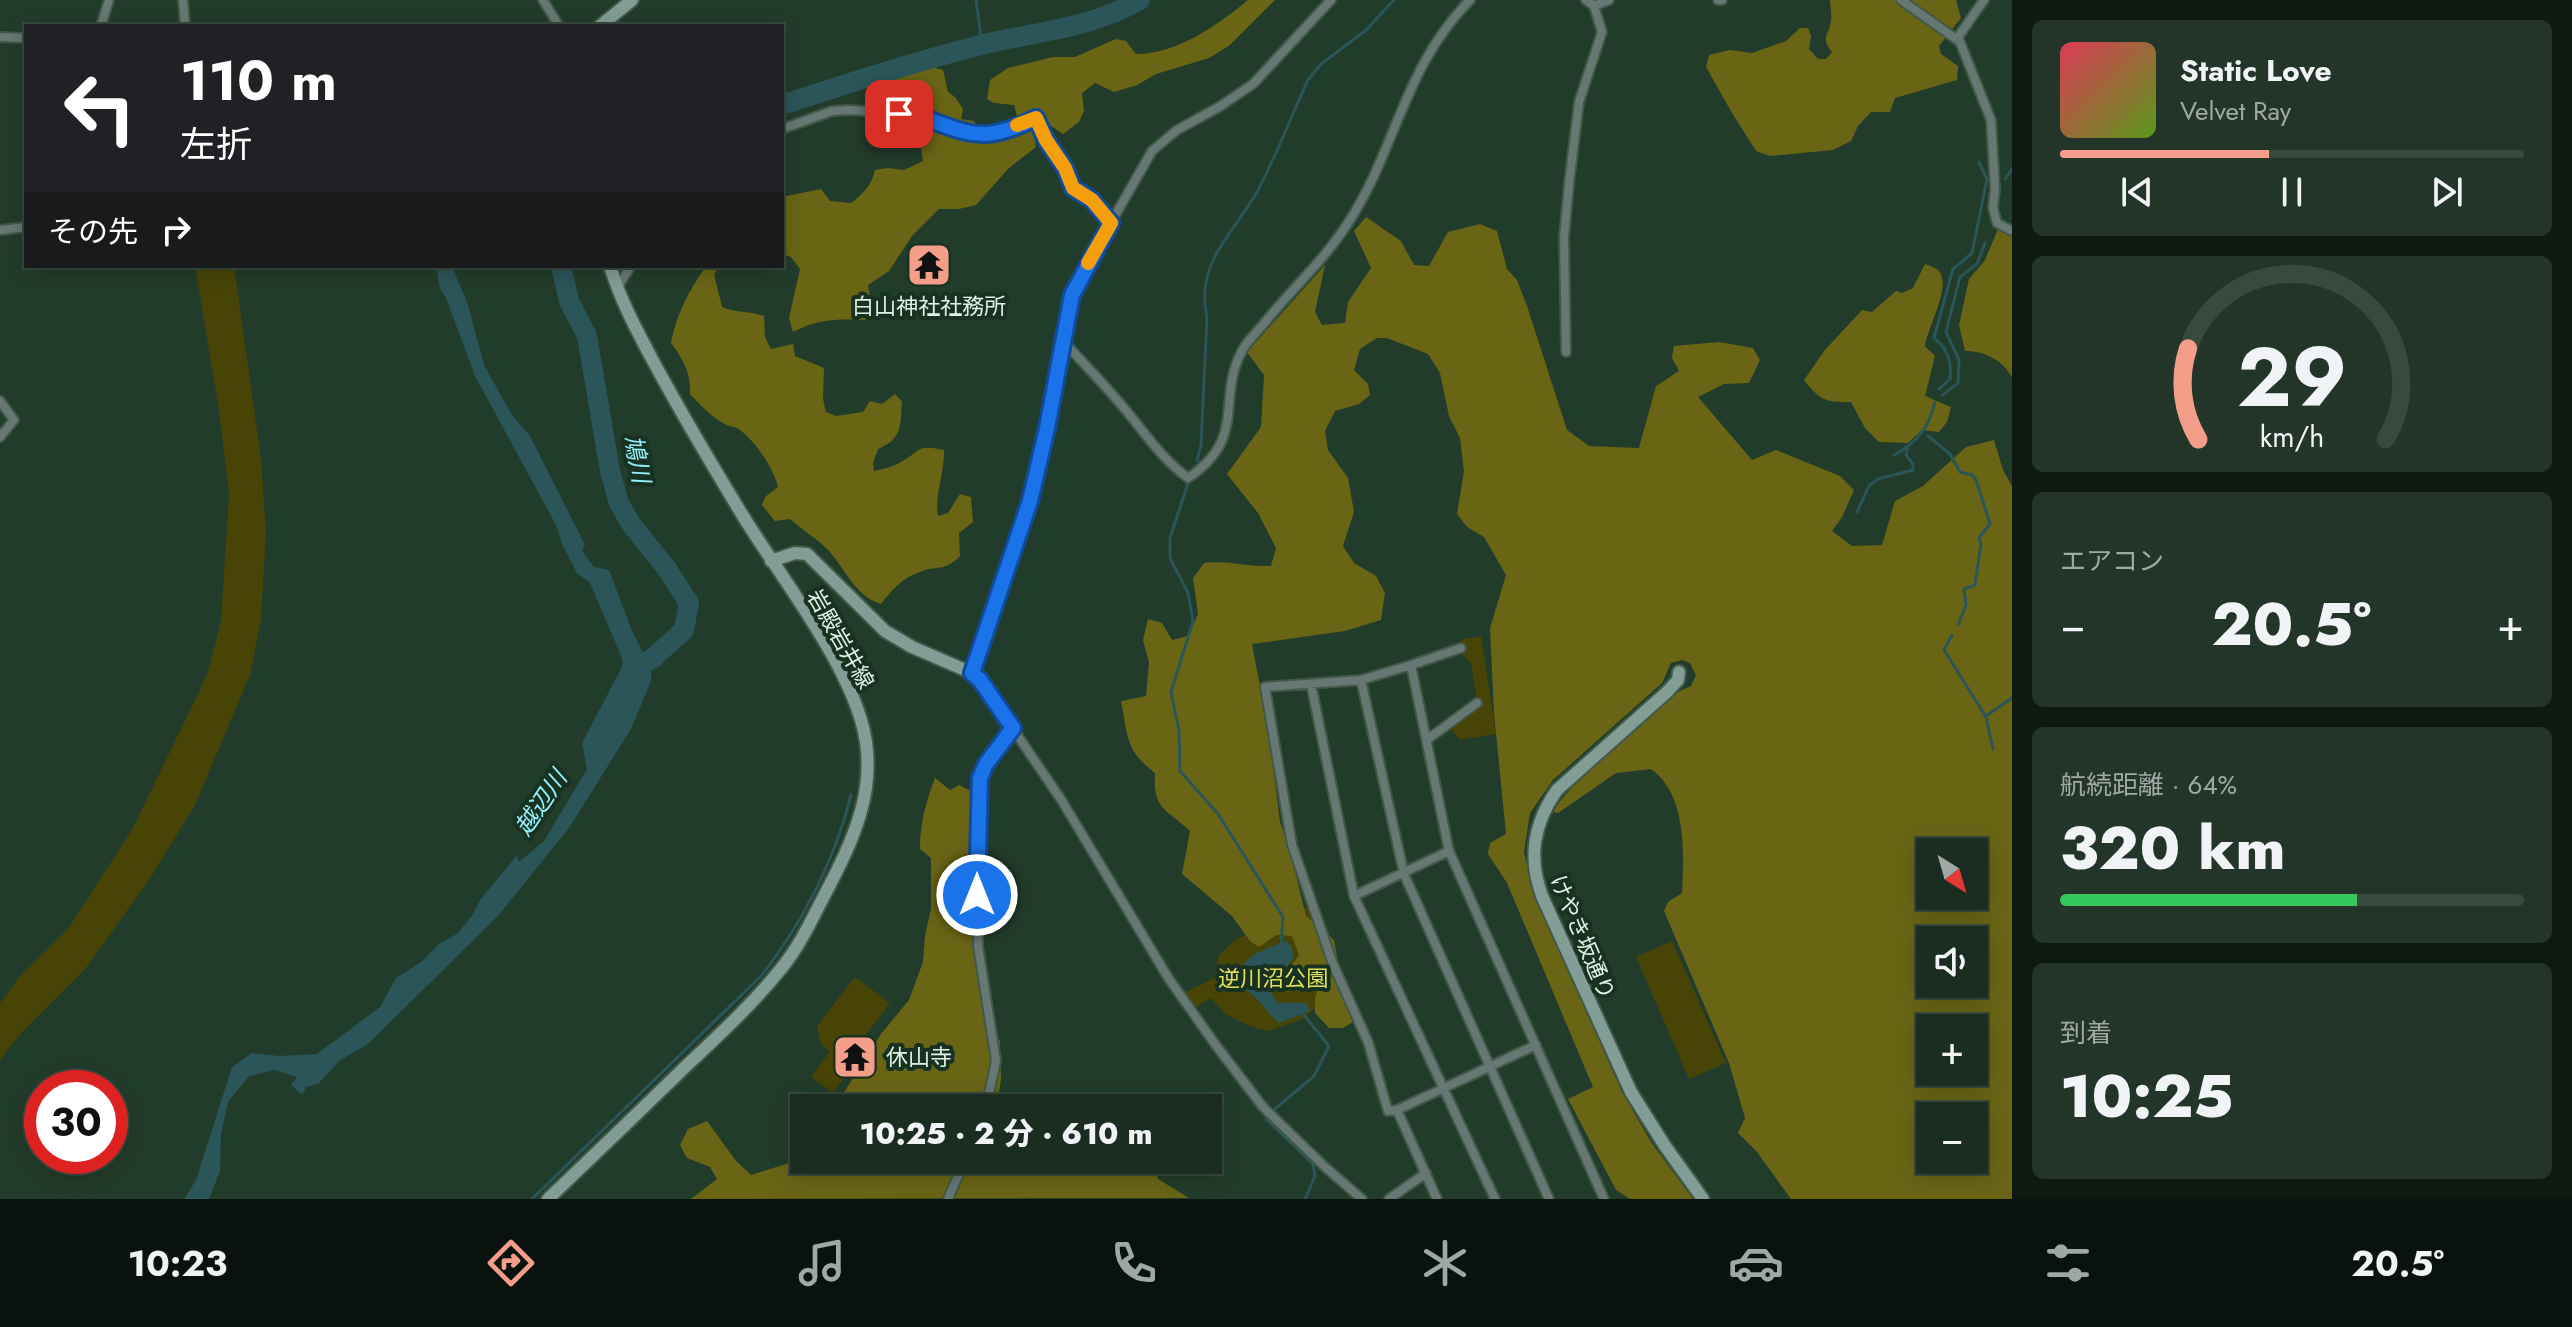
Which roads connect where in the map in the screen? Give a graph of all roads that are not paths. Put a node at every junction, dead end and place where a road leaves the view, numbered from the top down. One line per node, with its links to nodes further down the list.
1 (109, 0): 11 (street)
2 (183, 0): 12 (street)
3 (543, 0): 13 (street)
4 (632, 0): 14 (main road)
5 (1331, 0): 19 (street)
6 (1470, 0): 27 (street)
7 (1609, 0): 10 (street)
8 (1901, 0): 17 (street)
9 (1984, 0): 17 (street)
10 (1590, 3): 28 (street)
11 (102, 24)
12 (185, 24)
13 (558, 24)
14 (602, 24)
15 (0, 37): 16 (street)
16 (24, 38)
17 (1959, 41): 22 (street)
18 (784, 128): 19 (street)
19 (1111, 223): 27 (street)
20 (24, 227): 21 (street)
21 (0, 229): 23 (street)
22 (2012, 231)
23 (0, 237)
24 (611, 268): 26 (main road, 岩殿岩井線)
25 (630, 268): 26 (street)
26 (617, 288): 31 (main road, 岩殿岩井線)
27 (1064, 342): 35 (street)
28 (1566, 352)
29 (0, 401): 30 (street)
30 (0, 437)
31 (771, 561): 35 (main road); 51 (main road, 岩殿岩井線)
32 (1461, 648): 33 (street)
33 (1411, 665): 36 (street); 40 (street)
34 (1679, 672): 59 (main road, けやき坂通り)
35 (972, 673): 39 (street)
36 (1361, 680): 37 (street); 42 (street)
37 (1311, 684): 43 (street); 48 (street)
38 (1477, 703): 40 (street)
39 (1013, 728): 47 (street); 53 (street)
40 (1428, 739): 41 (street)
41 (1449, 851): 42 (street); 44 (street)
42 (1404, 874): 43 (street); 45 (street)
43 (1354, 896): 46 (street)
44 (1536, 1045): 45 (street); 58 (street)
45 (1490, 1067): 46 (street); 57 (street)
46 (1444, 1088): 48 (street); 56 (street)
47 (989, 1094)
48 (1397, 1110): 49 (street)
49 (1426, 1173): 54 (street); 55 (street)
50 (959, 1174): 52 (street)
51 (548, 1199)
52 (948, 1199)
53 (1362, 1199)
54 (1389, 1199)
55 (1437, 1199)
56 (1495, 1199)
57 (1549, 1199)
58 (1604, 1199)
59 (1703, 1199)

